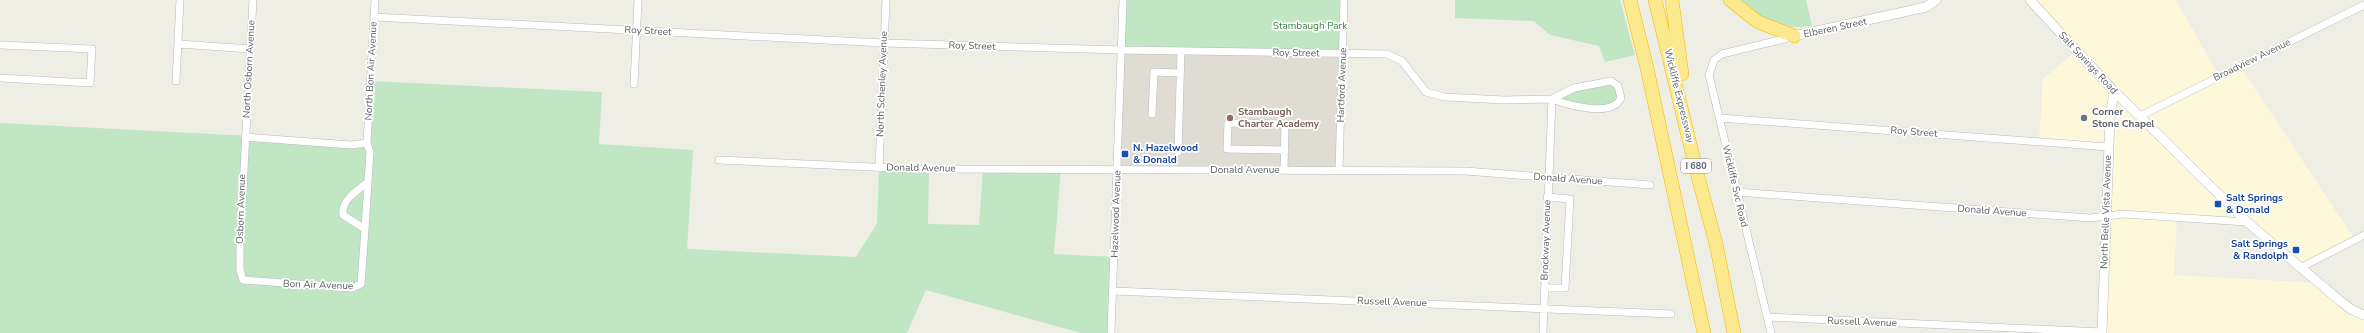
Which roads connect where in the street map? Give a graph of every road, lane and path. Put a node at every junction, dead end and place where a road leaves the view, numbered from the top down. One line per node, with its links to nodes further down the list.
1 (180, 0): 20 (street)
2 (253, 0): 21 (street, North Osborn Avenue)
3 (375, 0): 15 (street, North Bon Air Avenue)
4 (638, 0): 16 (street)
5 (886, 0): 18 (street, North Schenley Avenue)
6 (1123, 0): 22 (street, Hazelwood Avenue)
7 (1344, 0): 25 (street, Hartford Avenue)
8 (1629, 0): 65 (highway, I 680)
9 (1655, 0): 50 (highway, Wickliffe Expressway / I 680)
10 (1672, 0): 50 (highway)
11 (1730, 0): 17 (highway)
12 (1936, 0): 17 (street, Elberen Street)
13 (2030, 0): 30 (street, Salt Springs Road)
14 (2364, 5): 33 (street, Broadview Avenue)
15 (374, 17): 16 (street, Roy Street); 36 (street, North Bon Air Avenue)
16 (636, 31): 18 (street, Roy Street); 29 (street)
17 (1794, 36): 24 (street, Elberen Street)
18 (884, 43): 22 (street, Roy Street); 41 (street, North Schenley Avenue)
19 (0, 44): 27 (street)
20 (178, 44): 21 (street); 28 (street)
21 (251, 49): 35 (street, North Osborn Avenue)
22 (1122, 50): 23 (street, Roy Street); 42 (street, Hazelwood Avenue)
23 (1181, 51): 25 (street, Roy Street); 26 (street)
24 (1732, 52): 34 (street, Wickliffe Svc Road)
25 (1343, 54): 31 (street, Roy Street); 44 (street, Hartford Avenue)
26 (1180, 73): 32 (street); 39 (street)
27 (0, 78)
28 (176, 81)
29 (634, 84)
30 (2114, 91): 33 (street, Salt Springs Road); 37 (street, North Belle Vista Avenue)
31 (1552, 99): 31 (street, Roy Street); 45 (street, Brockway Avenue)
32 (1152, 114)
33 (2140, 116): 52 (street, Salt Springs Road)
34 (1720, 118): 37 (street, Roy Street); 48 (street, Wickliffe Svc Road)
35 (245, 137): 36 (street); 56 (street, Osborn Avenue)
36 (367, 142): 46 (street, Bon Air Avenue)
37 (2108, 147): 51 (street, North Belle Vista Avenue)
38 (1285, 150): 38 (street); 43 (street)
39 (1178, 152)
40 (719, 160): 41 (street, Donald Avenue)
41 (879, 168): 42 (street, Donald Avenue)
42 (1117, 169): 43 (street, Donald Avenue); 58 (street, Hazelwood Avenue)
43 (1284, 170): 44 (street, Donald Avenue)
44 (1339, 170): 45 (street, Donald Avenue)
45 (1548, 177): 47 (street, Donald Avenue); 49 (street, Brockway Avenue)
46 (368, 182): 53 (street, Bon Air Avenue); 53 (street)
47 (1650, 185)
48 (1737, 192): 51 (street, Donald Avenue); 62 (street, Wickliffe Svc Road)
49 (1547, 197): 57 (street, Brockway Avenue); 57 (street)
50 (1706, 201): 66 (highway, Wickliffe Expressway / I 680)
51 (2106, 216): 52 (street, Donald Avenue); 68 (street, North Belle Vista Avenue)
52 (2248, 222): 55 (street, Salt Springs Road)
53 (365, 229): 56 (street, Bon Air Avenue)
54 (2364, 235): 55 (street)
55 (2302, 267): 61 (street, Salt Springs Road)
56 (243, 280)
57 (1544, 288): 59 (street, Brockway Avenue)
58 (1113, 291): 59 (street, Russell Avenue); 63 (street, Hazelwood Avenue)
59 (1544, 309): 60 (street, Russell Avenue); 64 (street, Brockway Avenue)
60 (1671, 314)
61 (2364, 315)
62 (1767, 317): 67 (street, Wickliffe Svc Road); 68 (street, Russell Avenue)
63 (1111, 333)
64 (1543, 333)
65 (1704, 333)
66 (1734, 333)
67 (1771, 333)
68 (2102, 333)

